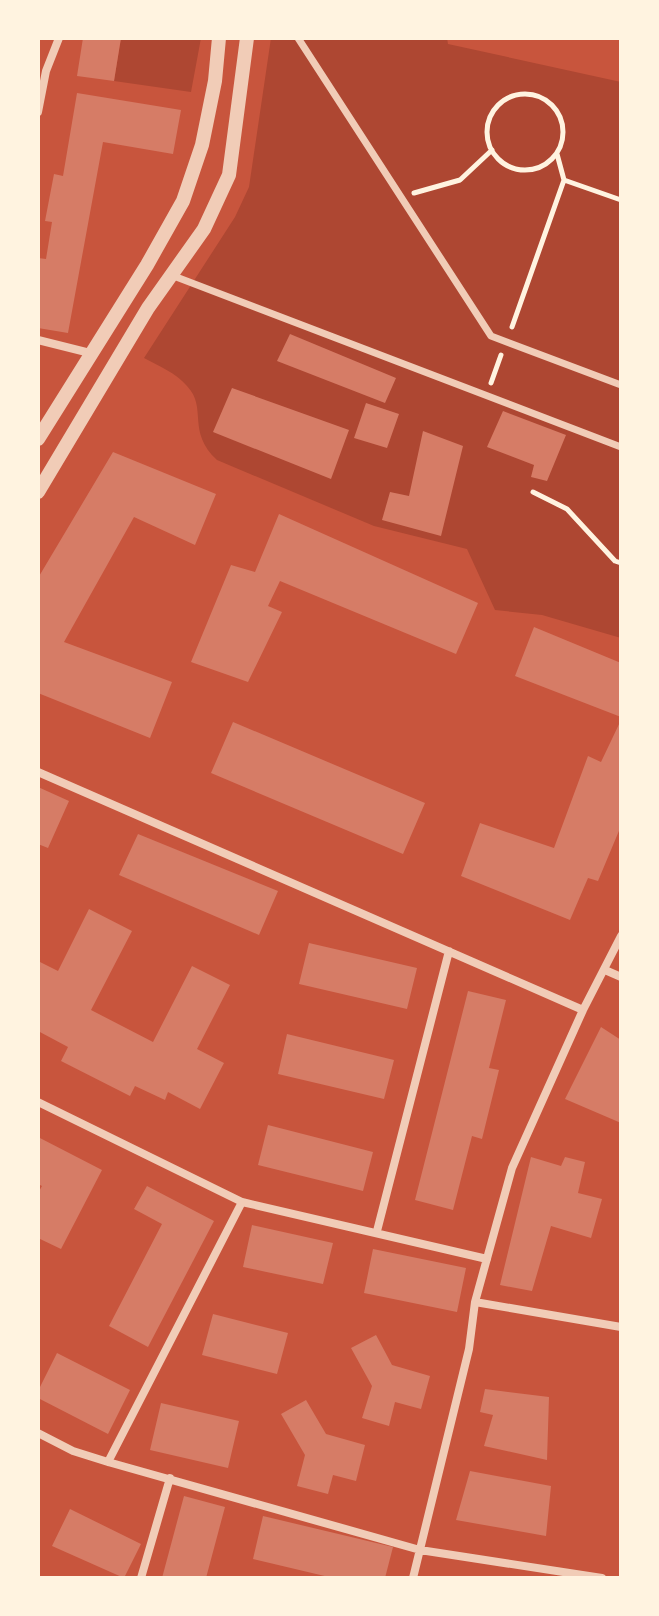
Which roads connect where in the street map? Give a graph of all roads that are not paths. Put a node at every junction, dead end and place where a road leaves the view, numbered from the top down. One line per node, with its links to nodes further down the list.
1 (59, 38): 5 (street)
2 (219, 38): 9 (street)
3 (247, 38): 7 (street)
4 (298, 38): 10 (street)
5 (40, 92): 6 (street)
6 (38, 112)
7 (171, 275): 12 (street); 13 (street)
8 (38, 340): 9 (street)
9 (90, 353): 11 (street)
10 (621, 385)
11 (38, 439)
12 (621, 447)
13 (38, 492)
14 (38, 772): 16 (street)
15 (621, 936): 17 (street)
16 (449, 951): 19 (street); 22 (street)
17 (605, 970): 18 (street); 19 (street)
18 (621, 977)
19 (583, 1010): 23 (street)
20 (38, 1102): 21 (street)
21 (242, 1202): 22 (street); 27 (street)
22 (377, 1231): 23 (street)
23 (487, 1259): 24 (street)
24 (475, 1302): 25 (street); 29 (street)
25 (621, 1327)
26 (38, 1433): 27 (street)
27 (108, 1462): 28 (street)
28 (170, 1478): 29 (street); 30 (street)
29 (420, 1550): 31 (street); 32 (street)
30 (141, 1578)
31 (413, 1578)
32 (602, 1578)

